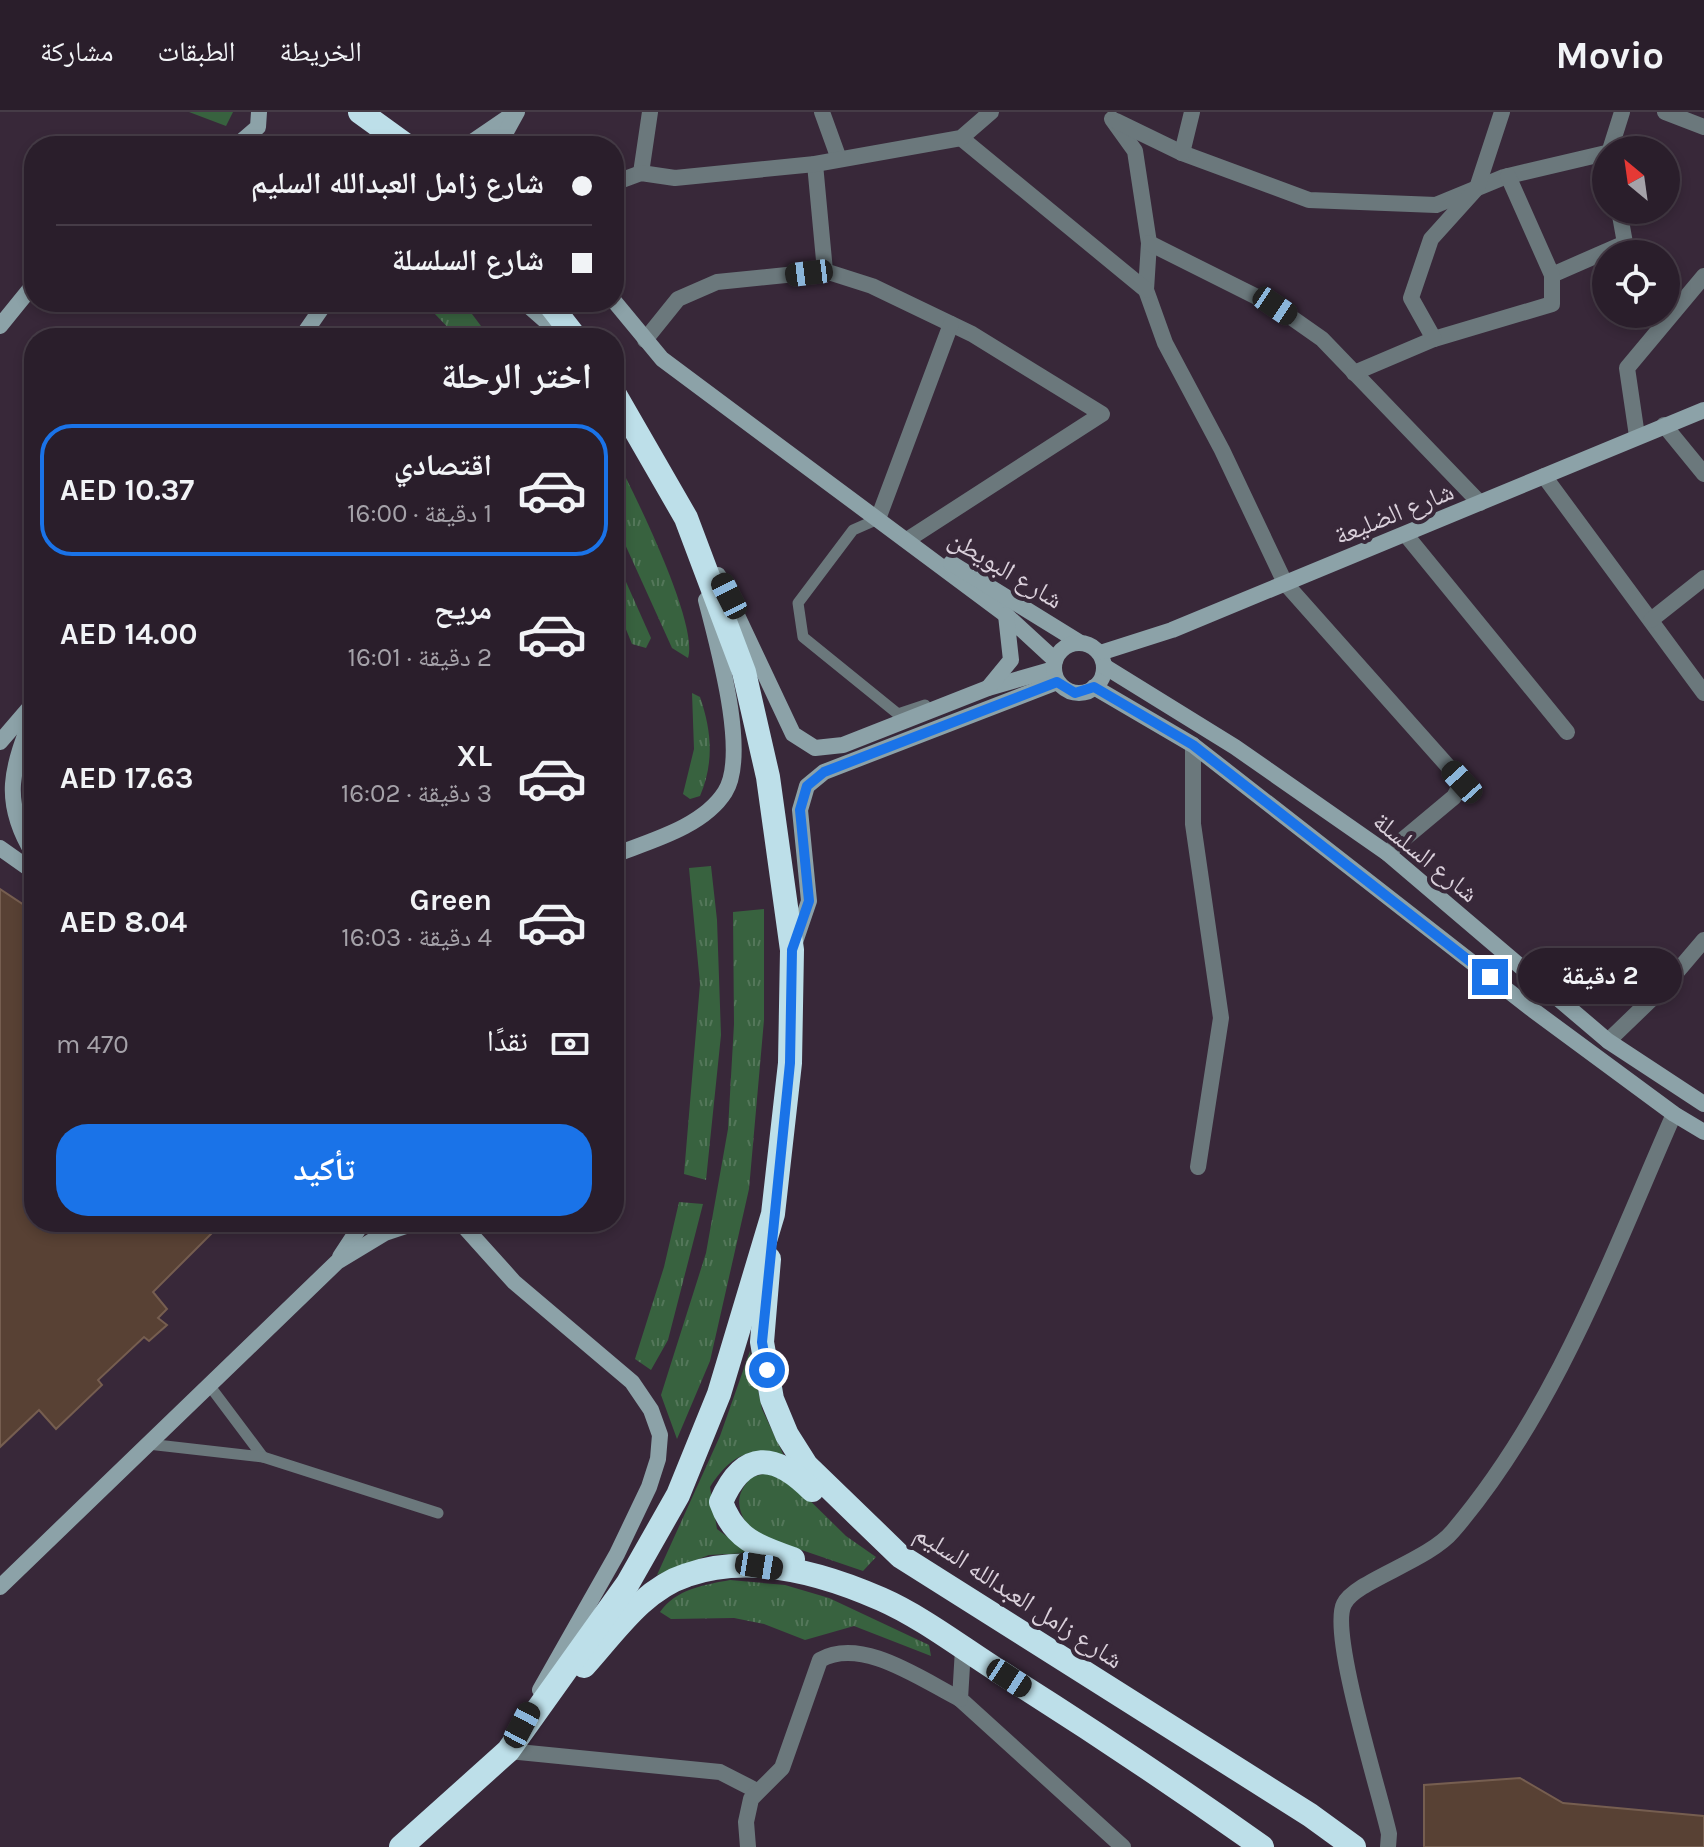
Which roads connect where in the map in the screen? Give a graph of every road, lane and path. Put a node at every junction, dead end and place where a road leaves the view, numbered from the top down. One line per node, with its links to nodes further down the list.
1 (259, 112): 13 (street)
2 (360, 112): 14 (highway)
3 (516, 112): 15 (street); 16 (street)
4 (650, 112): 23 (street)
5 (822, 112): 21 (street)
6 (991, 112): 18 (street)
7 (1192, 112): 19 (street)
8 (1502, 112): 26 (street)
9 (1622, 112): 17 (street)
10 (1676, 114): 12 (street)
11 (1110, 116): 19 (street); 28 (street)
12 (1704, 127)
13 (248, 136)
14 (393, 136)
15 (481, 136)
16 (504, 136)
17 (1614, 136)
18 (961, 138): 21 (street); 32 (street)
19 (1182, 153): 26 (street)
20 (1592, 156): 24 (street)
21 (839, 159): 22 (street)
22 (815, 164): 23 (street); 29 (street)
23 (641, 173): 25 (street)
24 (1508, 176): 26 (street); 30 (street)
25 (624, 179)
26 (1477, 188): 41 (street)
27 (1622, 224): 30 (street)
28 (1149, 243): 32 (street); 43 (street)
29 (825, 271): 37 (street); 42 (street)
30 (1552, 275): 41 (street)
31 (1704, 276): 47 (street)
32 (1146, 290): 56 (street)
33 (24, 296): 38 (street)
34 (535, 312): 39 (street)
35 (556, 312): 40 (highway)
36 (623, 312): 42 (street)
37 (951, 324): 52 (street); 54 (street)
38 (0, 326)
39 (554, 328)
40 (568, 328)
41 (1434, 339): 43 (street)
42 (645, 340): 52 (street)
43 (1354, 373): 50 (street)
44 (624, 410): 51 (highway)
45 (1704, 410): 46 (street, شارع الضليعة)
46 (1664, 425): 47 (street, شارع الضليعة); 48 (street)
47 (1637, 436): 49 (street, شارع الضليعة)
48 (1704, 474)
49 (1544, 476): 50 (street, شارع الضليعة); 58 (street)
50 (1480, 503): 53 (street, شارع الضليعة)
51 (686, 518): 65 (street); 73 (street); 77 (highway)
52 (878, 519): 54 (street); 65 (lane)
53 (1406, 535): 56 (street, شارع الضليعة); 67 (street)
54 (907, 540): 57 (street); 59 (street, شارع البويطن)
55 (1704, 578): 58 (street)
56 (1285, 583): 60 (street, شارع الضليعة); 74 (street)
57 (1006, 615): 61 (street); 63 (street)
58 (1651, 620): 64 (street)
59 (1079, 642): 60 (street); 61 (street)
60 (1102, 659): 62 (street); 74 (street, شارع السلسلة)
61 (1055, 670): 62 (street); 63 (street); 77 (street)
62 (1094, 687): 70 (street, شارع السلسلة)
63 (988, 688): 65 (street)
64 (1704, 693)
65 (968, 696)
66 (24, 713): 69 (street)
67 (1567, 732)
68 (24, 738): 71 (street)
69 (0, 742)
70 (1193, 745): 80 (street, شارع السلسلة); 82 (street)
71 (24, 839)
72 (0, 848): 75 (street)
73 (624, 851)
74 (1387, 853): 78 (street, شارع السلسلة)
75 (24, 865)
76 (1704, 940): 78 (street)
77 (792, 950): 83 (highway)
78 (1608, 1041): 79 (street, شارع السلسلة)
79 (1704, 1104)
80 (1674, 1114): 81 (street, شارع السلسلة); 106 (street)
81 (1704, 1132)
82 (1198, 1167)
83 (773, 1214): 92 (highway, شارع زامل العبدالله السليم); 99 (highway)
84 (356, 1232): 87 (street)
85 (388, 1232): 87 (street)
86 (469, 1232): 99 (street)
87 (337, 1262): 88 (street)
88 (209, 1385): 89 (street); 90 (lane)
89 (148, 1444): 90 (lane); 93 (street)
90 (263, 1457): 91 (lane)
91 (438, 1513)
92 (900, 1556): 96 (highway); 105 (highway, شارع زامل العبدالله السليم)
93 (28, 1559): 94 (street); 95 (street)
94 (0, 1576)
95 (0, 1587)
96 (883, 1600): 97 (highway); 99 (highway)
97 (963, 1649): 98 (street); 104 (highway)
98 (960, 1699): 100 (street); 103 (street)
99 (508, 1751): 100 (street); 101 (highway)
100 (757, 1791): 102 (street)
101 (401, 1847)
102 (748, 1847)
103 (1123, 1847)
104 (1262, 1847)
105 (1354, 1847)
106 (1388, 1847)

